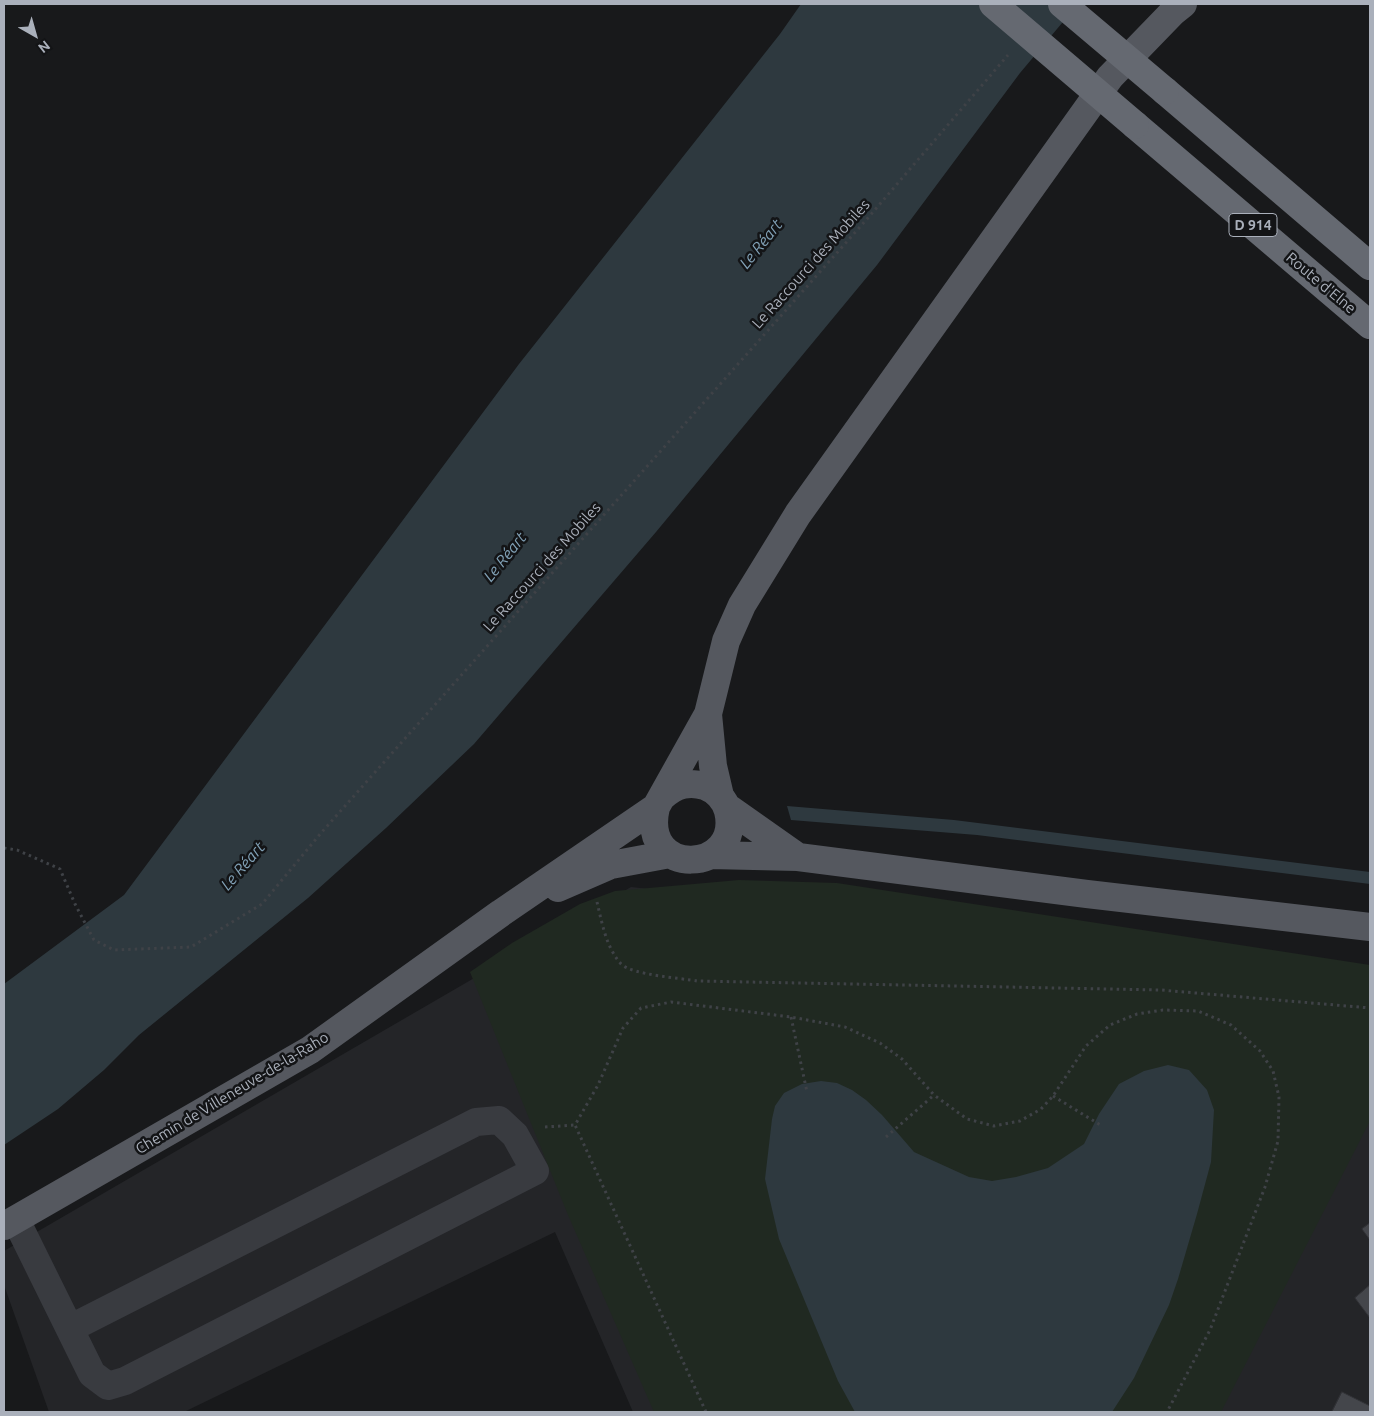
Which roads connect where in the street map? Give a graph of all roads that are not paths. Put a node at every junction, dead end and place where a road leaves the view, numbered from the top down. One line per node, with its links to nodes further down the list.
1 (993, 4): 7 (highway, Route d'Elne / D 914, bridge)
2 (1062, 4): 4 (highway, D 914, bridge)
3 (1183, 4): 8 (main road)
4 (1172, 96): 5 (highway); 6 (highway, D 914)
5 (1370, 252)
6 (1370, 266)
7 (1370, 325)
8 (708, 714): 9 (main road); 10 (main road)
9 (659, 801): 10 (main road); 11 (main road); 14 (main road, Chemin de Villeneuve-de-la-Raho)
10 (723, 801): 12 (main road); 13 (main road)
11 (670, 854): 12 (main road); 14 (main road, Chemin de Villeneuve-de-la-Raho)
12 (710, 855): 13 (main road)
13 (798, 857): 15 (main road)
14 (501, 913): 16 (main road, Chemin de Villeneuve-de-la-Raho)
15 (1370, 927)
16 (10, 1223): 17 (lane)
17 (71, 1328): 17 (lane)

